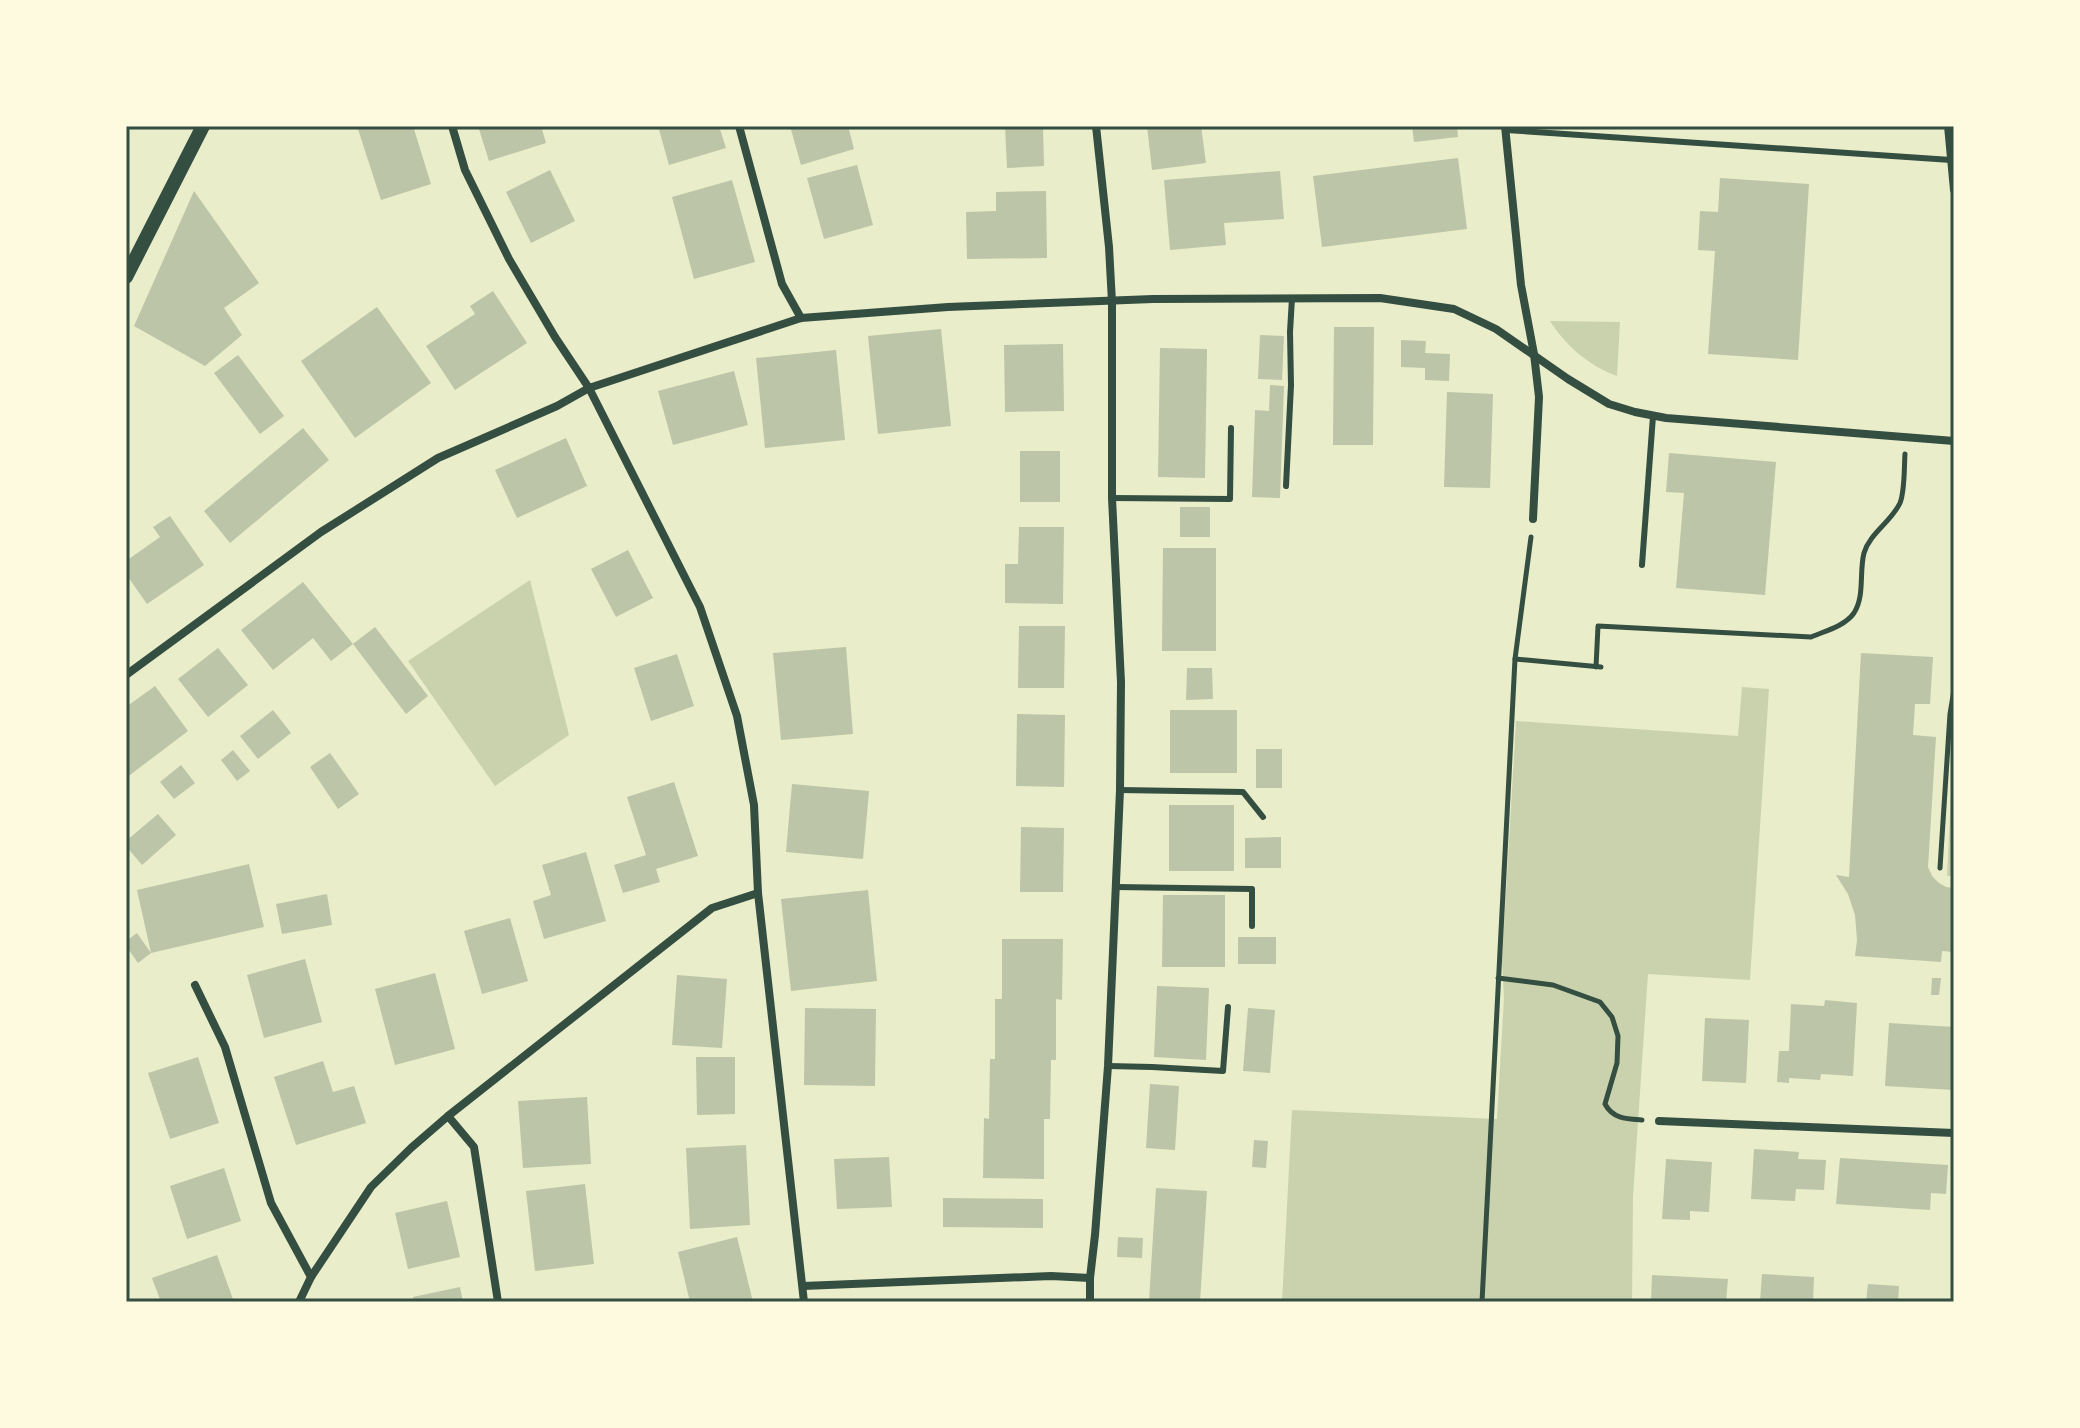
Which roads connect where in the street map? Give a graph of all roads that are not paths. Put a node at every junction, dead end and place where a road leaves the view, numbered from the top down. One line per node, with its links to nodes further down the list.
1 (203, 126): 9 (street)
2 (452, 126): 14 (street)
3 (739, 126): 12 (street)
4 (1096, 126): 11 (street)
5 (1948, 126): 7 (street)
6 (1506, 128): 7 (lane); 13 (street)
7 (1951, 160): 8 (street)
8 (1954, 190)
9 (126, 277)
10 (1292, 298): 11 (street); 13 (street); 18 (lane)
11 (1112, 302): 12 (street); 19 (street)
12 (801, 318): 14 (street)
13 (1534, 354): 15 (street); 20 (street)
14 (589, 388): 22 (street); 26 (street)
15 (1653, 416): 17 (street); 21 (lane)
16 (1231, 428): 19 (lane)
17 (1954, 441)
18 (1286, 486)
19 (1112, 498): 23 (street)
20 (1533, 519)
21 (1642, 565)
22 (126, 675)
23 (1120, 790): 24 (lane); 25 (street)
24 (1263, 817)
25 (1116, 887): 27 (lane); 30 (street)
26 (758, 893): 31 (street); 36 (street)
27 (1252, 926)
28 (195, 985): 34 (street)
29 (1228, 1007): 30 (lane)
30 (1108, 1066): 35 (street)
31 (448, 1116): 34 (street); 38 (street)
32 (1659, 1121): 33 (street)
33 (1954, 1133)
34 (311, 1277): 37 (street)
35 (1090, 1278): 36 (street); 40 (street)
36 (803, 1286): 39 (street)
37 (299, 1302)
38 (498, 1302)
39 (804, 1302)
40 (1090, 1302)

